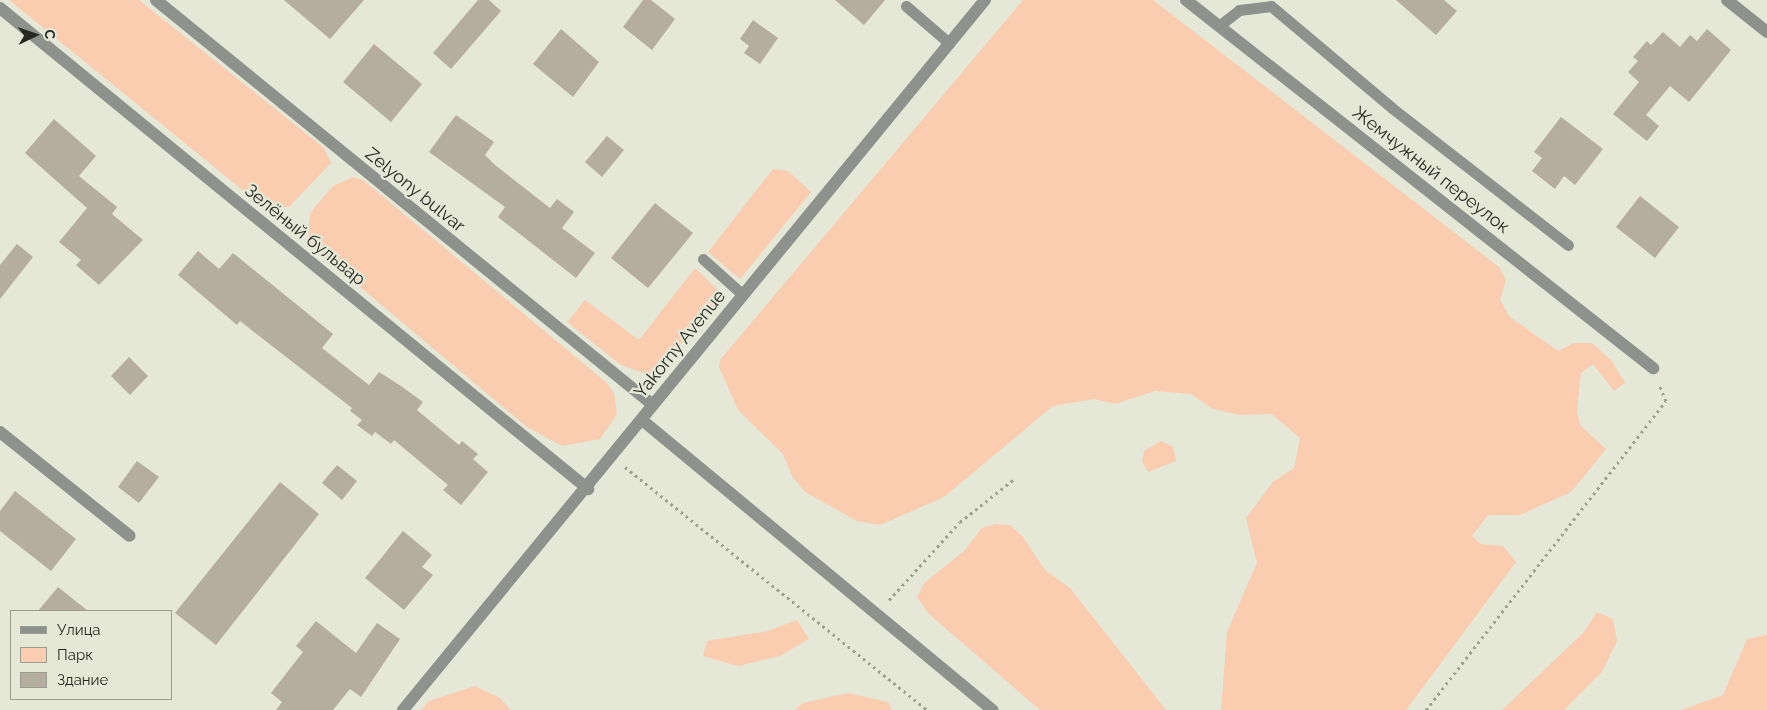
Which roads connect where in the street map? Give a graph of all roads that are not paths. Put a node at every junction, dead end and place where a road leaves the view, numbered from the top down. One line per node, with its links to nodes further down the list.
1 (156, 0): 14 (street, Zelyony bulvar)
2 (985, 0): 9 (street, Yakorny Avenue)
3 (1186, 0): 7 (street, Жемчужный переулок)
4 (1728, 0): 8 (street)
5 (906, 6): 9 (lane)
6 (0, 8): 17 (street, Зелёный бульвар)
7 (1220, 25): 10 (lane); 13 (street, Жемчужный переулок)
8 (1767, 32)
9 (949, 43): 12 (street, Yakorny Avenue)
10 (1568, 245)
11 (702, 259): 12 (lane)
12 (742, 294): 14 (street, Yakorny Avenue)
13 (1653, 368)
14 (653, 405): 15 (street, Yakorny Avenue)
15 (642, 420): 17 (street, Yakorny Avenue); 20 (street)
16 (0, 432): 18 (street)
17 (588, 490): 19 (street, Yakorny Avenue)
18 (130, 536)
19 (403, 710)
20 (992, 710)

